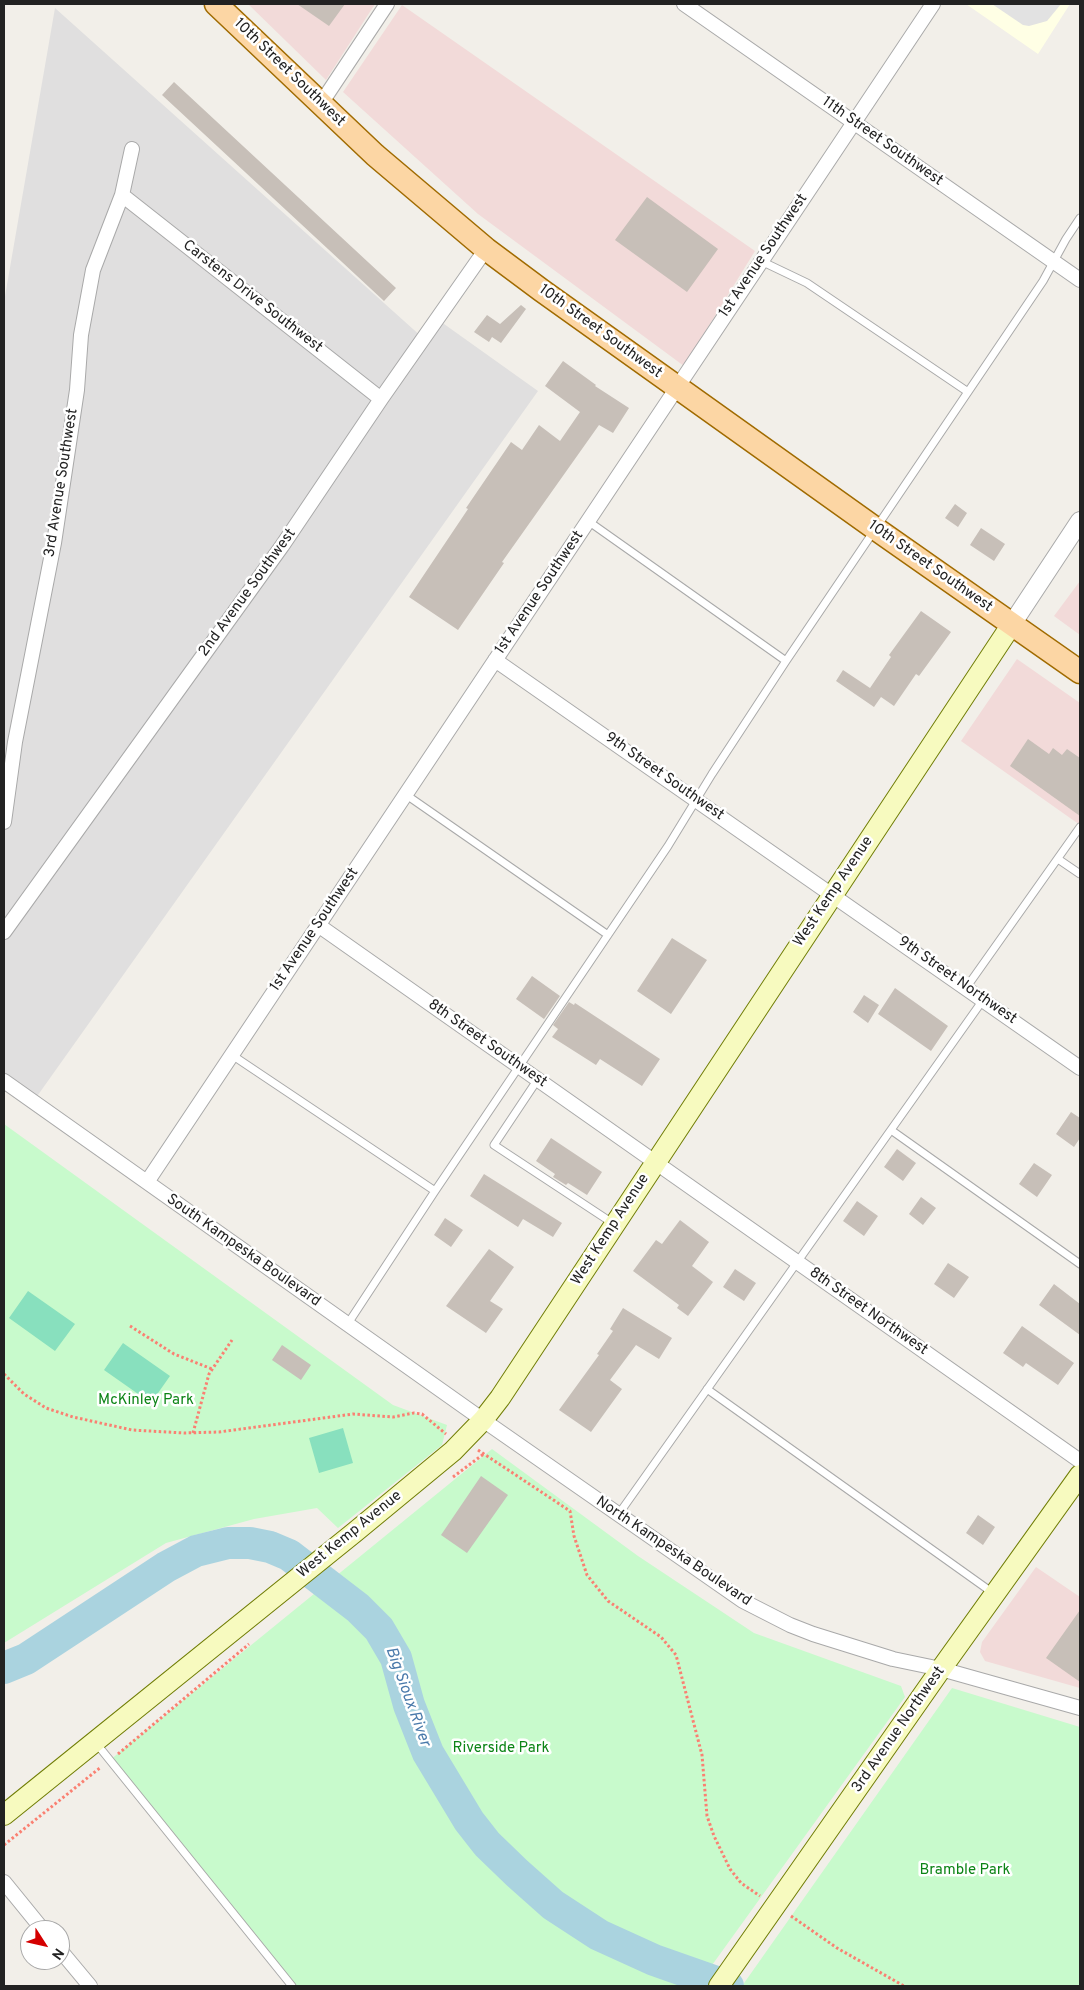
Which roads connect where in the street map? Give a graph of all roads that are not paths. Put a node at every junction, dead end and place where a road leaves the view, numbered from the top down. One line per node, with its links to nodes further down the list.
1 (216, 4): 5 (main road, 10th Street Southwest)
2 (387, 4): 5 (street)
3 (684, 4): 6 (street, 11th Street Southwest)
4 (933, 4): 6 (street, 1st Avenue Southwest)
5 (320, 105): 10 (main road, 10th Street Southwest)
6 (854, 122): 11 (street, 11th Street Southwest); 12 (street, 1st Avenue Southwest)
7 (132, 149): 8 (street, 3rd Avenue Southwest)
8 (122, 195): 16 (street, Carstens Drive Southwest); 26 (street, 3rd Avenue Southwest)
9 (1080, 218): 11 (lane)
10 (486, 249): 14 (main road, 10th Street Southwest); 16 (street, 2nd Avenue Southwest)
11 (1054, 261): 13 (street, 11th Street Southwest); 15 (lane)
12 (761, 262): 14 (street, 1st Avenue Southwest); 15 (lane)
13 (1080, 280)
14 (677, 387): 17 (street, 1st Avenue Southwest); 19 (main road, 10th Street Southwest)
15 (968, 392): 19 (lane)
16 (381, 399): 32 (street, 2nd Avenue Southwest)
17 (588, 521): 21 (street, 1st Avenue Southwest); 22 (lane)
18 (1080, 521): 20 (street, West Kemp Avenue)
19 (876, 529): 20 (main road, 10th Street Southwest); 22 (lane)
20 (1012, 624): 23 (main road, 10th Street Southwest); 30 (main road, West Kemp Avenue)
21 (495, 660): 24 (street, 1st Avenue Southwest); 25 (street, 9th Street Southwest)
22 (786, 661): 25 (lane)
23 (1080, 672)
24 (405, 794): 31 (street, 1st Avenue Southwest); 33 (lane)
25 (696, 799): 30 (street, 9th Street Southwest); 33 (lane)
26 (4, 822)
27 (1080, 827): 28 (lane)
28 (1058, 858): 29 (lane); 34 (lane)
29 (1080, 874)
30 (833, 894): 34 (street, 9th Street Northwest); 42 (main road, West Kemp Avenue)
31 (318, 925): 36 (street, 1st Avenue Southwest); 37 (street, 8th Street Southwest)
32 (4, 932)
33 (608, 935): 37 (lane)
34 (966, 988): 35 (street, 9th Street Northwest)
35 (983, 1000): 38 (street, 9th Street Northwest); 41 (lane)
36 (232, 1054): 43 (street, 1st Avenue Southwest); 44 (lane)
37 (519, 1066): 39 (street, 8th Street Southwest); 44 (lane)
38 (1080, 1068)
39 (538, 1079): 42 (street, 8th Street Southwest); 45 (lane)
40 (4, 1082): 43 (street, South Kampeska Boulevard)
41 (891, 1130): 46 (lane); 47 (lane)
42 (656, 1162): 45 (main road, West Kemp Avenue); 46 (street, 8th Street Northwest)
43 (147, 1182): 48 (street, South Kampeska Boulevard)
44 (435, 1191): 48 (lane)
45 (615, 1224): 50 (main road, West Kemp Avenue)
46 (797, 1262): 49 (lane); 51 (street, 8th Street Northwest)
47 (1080, 1264)
48 (348, 1325): 50 (street, South Kampeska Boulevard)
49 (706, 1389): 53 (lane); 54 (lane)
50 (483, 1420): 53 (street, North Kampeska Boulevard); 57 (main road, West Kemp Avenue)
51 (1080, 1461)
52 (1080, 1475): 54 (main road, 3rd Avenue Northwest)
53 (618, 1515): 55 (street, North Kampeska Boulevard)
54 (994, 1594): 55 (main road, 3rd Avenue Northwest)
55 (941, 1668): 56 (street, North Kampeska Boulevard); 64 (main road, 3rd Avenue Northwest)
56 (1080, 1708)
57 (95, 1741): 58 (main road, West Kemp Avenue); 63 (lane)
58 (4, 1815)
59 (4, 1882): 60 (street)
60 (36, 1920)
61 (70, 1962): 62 (street)
62 (90, 1986)
63 (292, 1986)
64 (719, 1986)

